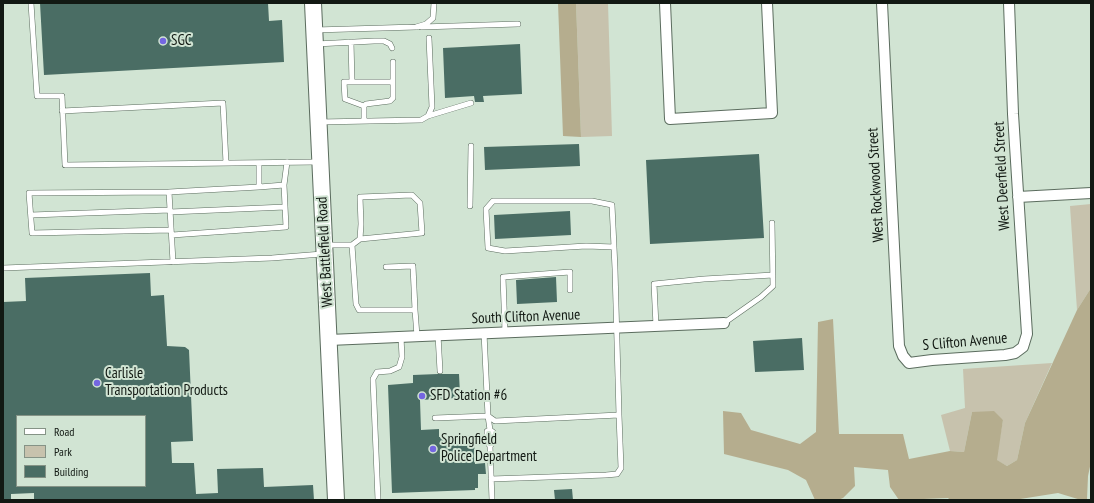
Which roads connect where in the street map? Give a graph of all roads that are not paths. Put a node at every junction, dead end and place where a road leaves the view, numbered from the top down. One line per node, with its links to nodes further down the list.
1 (31, 3): 19 (lane)
2 (313, 3): 10 (main road, West Battlefield Road)
3 (434, 3): 9 (lane)
4 (665, 3): 5 (street)
5 (767, 3)
6 (882, 3): 59 (street, West Rockwood Street)
7 (1009, 3): 32 (street, West Deerfield Street)
8 (518, 24): 9 (lane)
9 (416, 27): 10 (lane)
10 (315, 37): 12 (lane); 22 (main road, West Battlefield Road)
11 (429, 38): 20 (lane)
12 (352, 42): 13 (lane); 15 (lane)
13 (392, 48)
14 (393, 62): 16 (lane)
15 (352, 82): 16 (lane); 18 (lane)
16 (393, 82): 18 (lane)
17 (471, 103): 20 (lane)
18 (364, 106): 21 (lane)
19 (62, 112): 26 (lane); 26 (lane)
20 (428, 116): 21 (lane)
21 (364, 121): 22 (lane)
22 (319, 122): 25 (main road, West Battlefield Road)
23 (471, 146): 33 (lane)
24 (287, 162): 25 (lane); 27 (lane); 28 (lane)
25 (320, 162): 42 (main road, West Battlefield Road)
26 (226, 163): 27 (lane)
27 (259, 163): 29 (lane)
28 (284, 185): 29 (lane); 34 (lane)
29 (259, 187): 30 (lane)
30 (169, 192): 35 (lane); 36 (lane)
31 (1091, 193): 32 (street)
32 (1018, 197): 58 (street, West Deerfield Street)
33 (470, 206)
34 (285, 207): 35 (lane); 38 (lane)
35 (170, 211): 36 (lane); 38 (lane)
36 (31, 215): 38 (lane)
37 (772, 223): 46 (lane)
38 (171, 233): 43 (lane)
39 (360, 239): 39 (lane); 40 (lane)
40 (352, 245): 42 (lane); 48 (lane)
41 (614, 247): 41 (lane); 51 (lane)
42 (324, 249): 43 (lane); 57 (main road, West Battlefield Road)
43 (173, 262): 45 (lane)
44 (386, 267): 48 (lane)
45 (3, 268)
46 (773, 275): 49 (lane); 50 (lane)
47 (570, 290): 52 (lane)
48 (415, 310): 55 (lane)
49 (724, 324): 50 (street, South Clifton Avenue)
50 (656, 326): 51 (street, South Clifton Avenue)
51 (617, 328): 52 (street, South Clifton Avenue); 61 (lane)
52 (505, 332): 53 (street, South Clifton Avenue)
53 (484, 333): 54 (street, South Clifton Avenue); 62 (lane)
54 (438, 335): 55 (street, South Clifton Avenue); 60 (lane)
55 (417, 336): 56 (street, South Clifton Avenue)
56 (401, 337): 57 (street, South Clifton Avenue); 66 (lane)
57 (329, 340): 65 (main road, West Battlefield Road)
58 (1023, 347): 59 (street, S Clifton Avenue)
59 (909, 362)
60 (440, 371)
61 (619, 415): 62 (lane); 64 (lane)
62 (488, 416): 63 (lane); 64 (lane)
63 (435, 418)
64 (491, 480): 67 (lane)
65 (336, 500)
66 (378, 500)
67 (492, 500)

